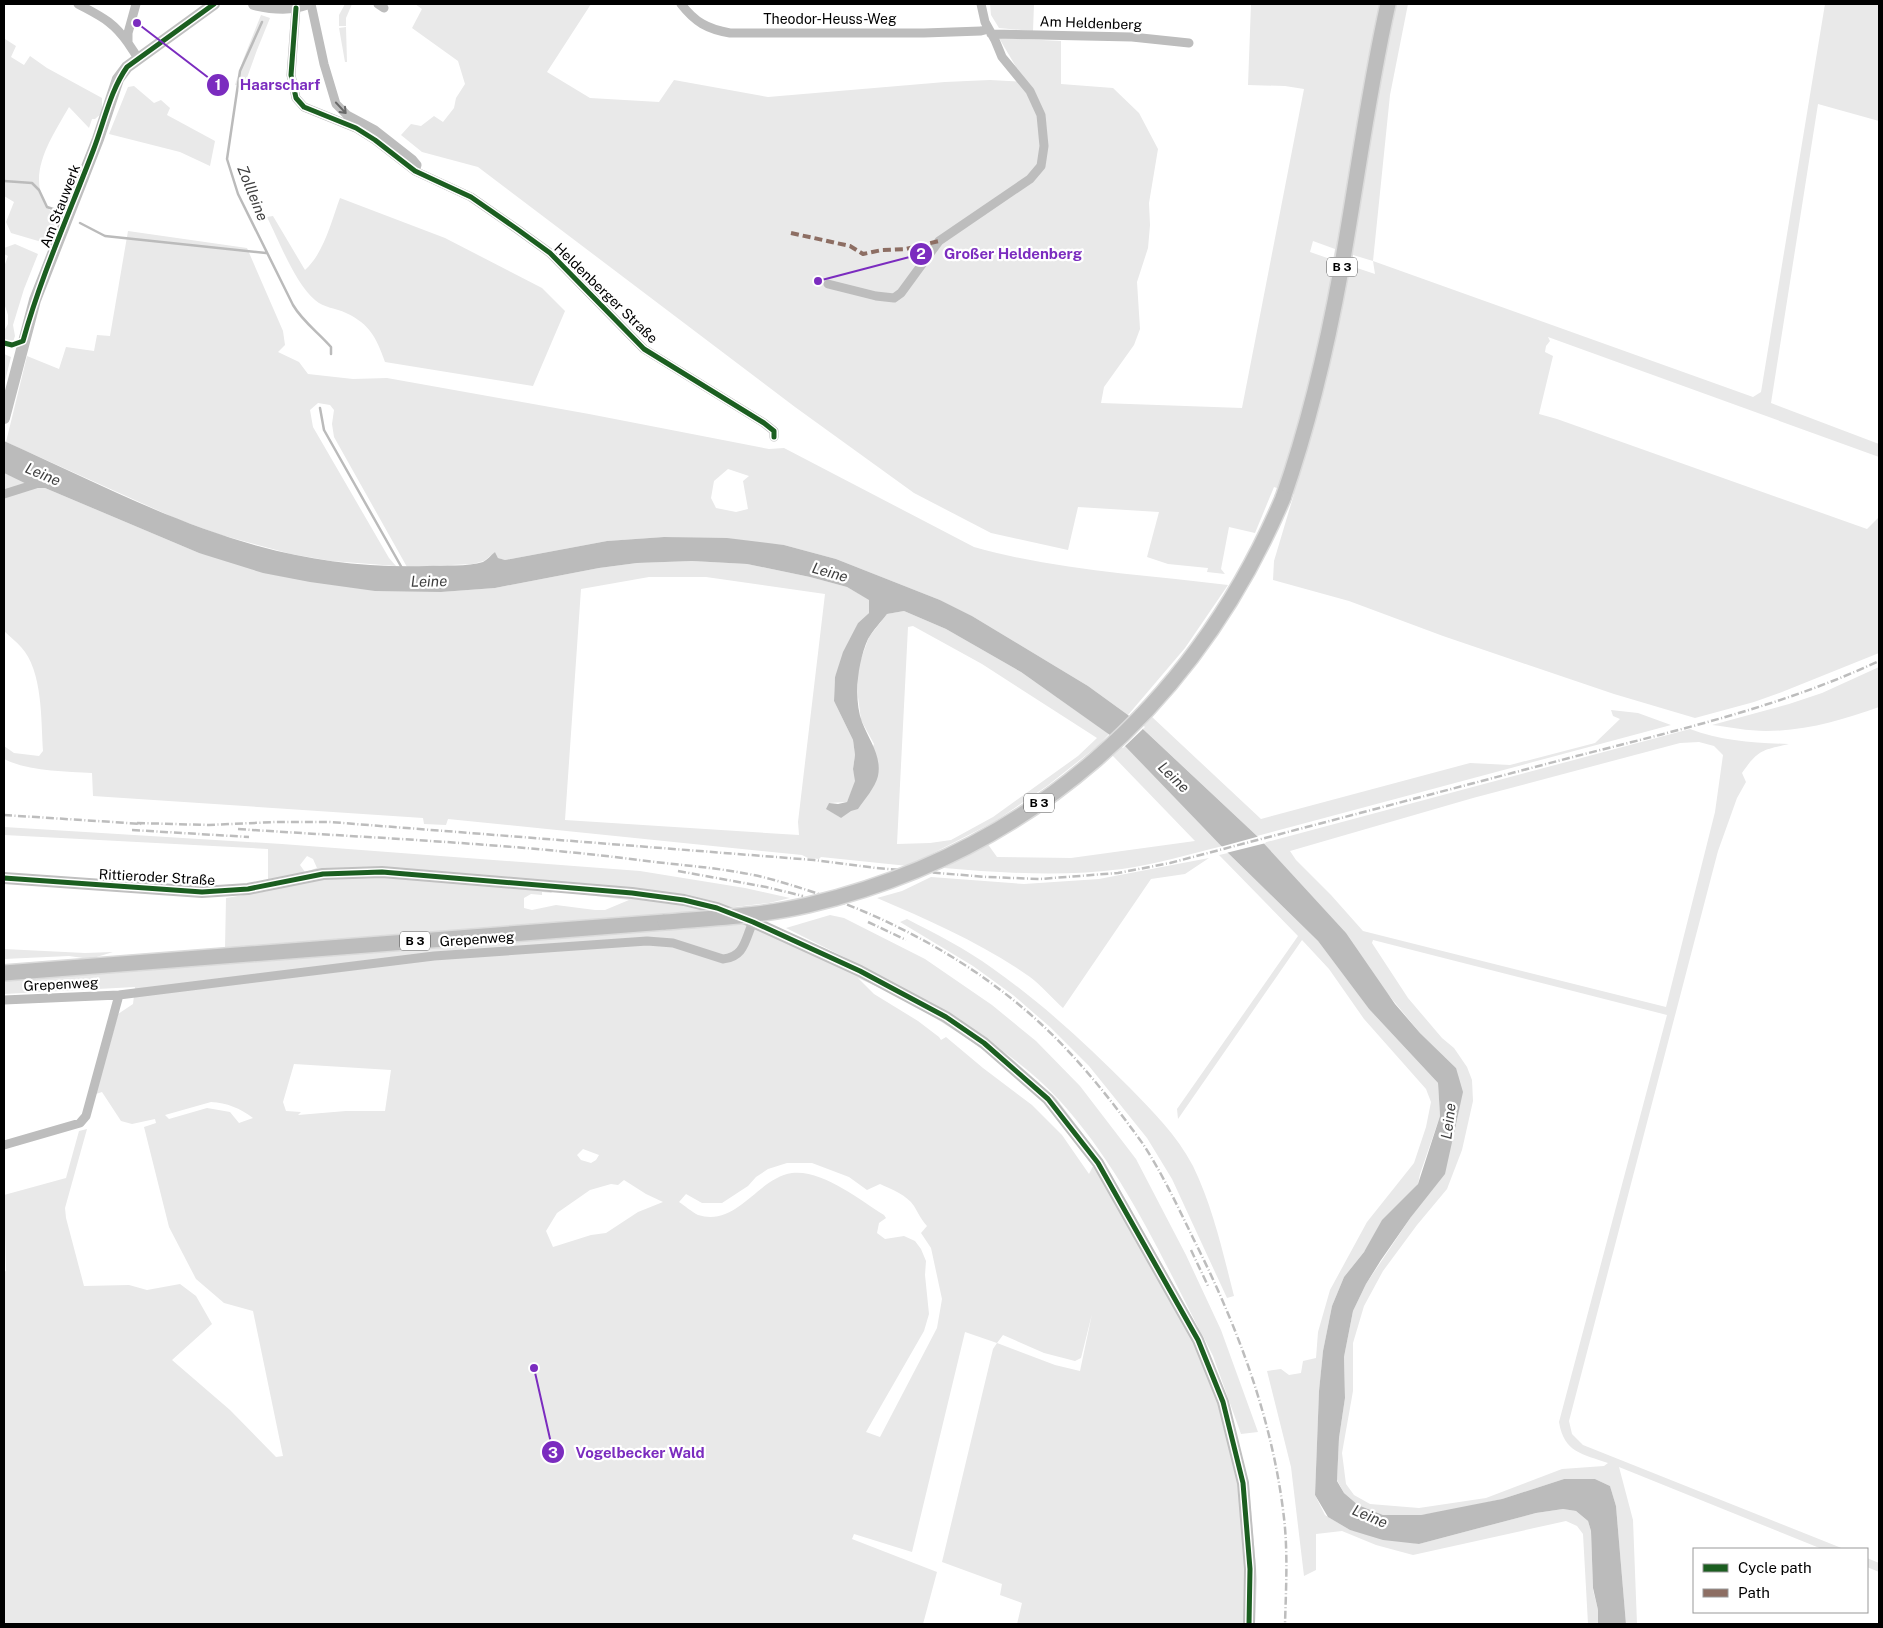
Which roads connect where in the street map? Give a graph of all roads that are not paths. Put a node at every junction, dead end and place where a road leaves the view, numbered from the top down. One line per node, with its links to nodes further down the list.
1 (78, 4): 11 (street)
2 (136, 4): 11 (street)
3 (214, 4): 13 (street)
4 (254, 4): 9 (street)
5 (312, 4): 14 (street, one-way to 14)
6 (681, 4): 10 (street, Theodor-Heuss-Weg)
7 (981, 4): 10 (street)
8 (1388, 4): 20 (main road, B 3, bridge)
9 (301, 6): 14 (street, Heldenberger Straße)
10 (990, 31): 12 (street, Am Heldenberg); 15 (street)
11 (128, 43): 13 (street)
12 (1190, 43)
13 (138, 58): 16 (street, Am Stauwerk)
14 (415, 171): 17 (street, Heldenberger Straße)
15 (828, 284)
16 (4, 418)
17 (774, 437)
18 (4, 878): 19 (street, Rittieroder Straße)
19 (753, 922): 21 (street, Grepenweg); 24 (street, Rittieroder Straße)
20 (4, 973)
21 (119, 995): 22 (street, Grepenweg); 23 (street)
22 (4, 1000)
23 (4, 1145)
24 (1249, 1624)

